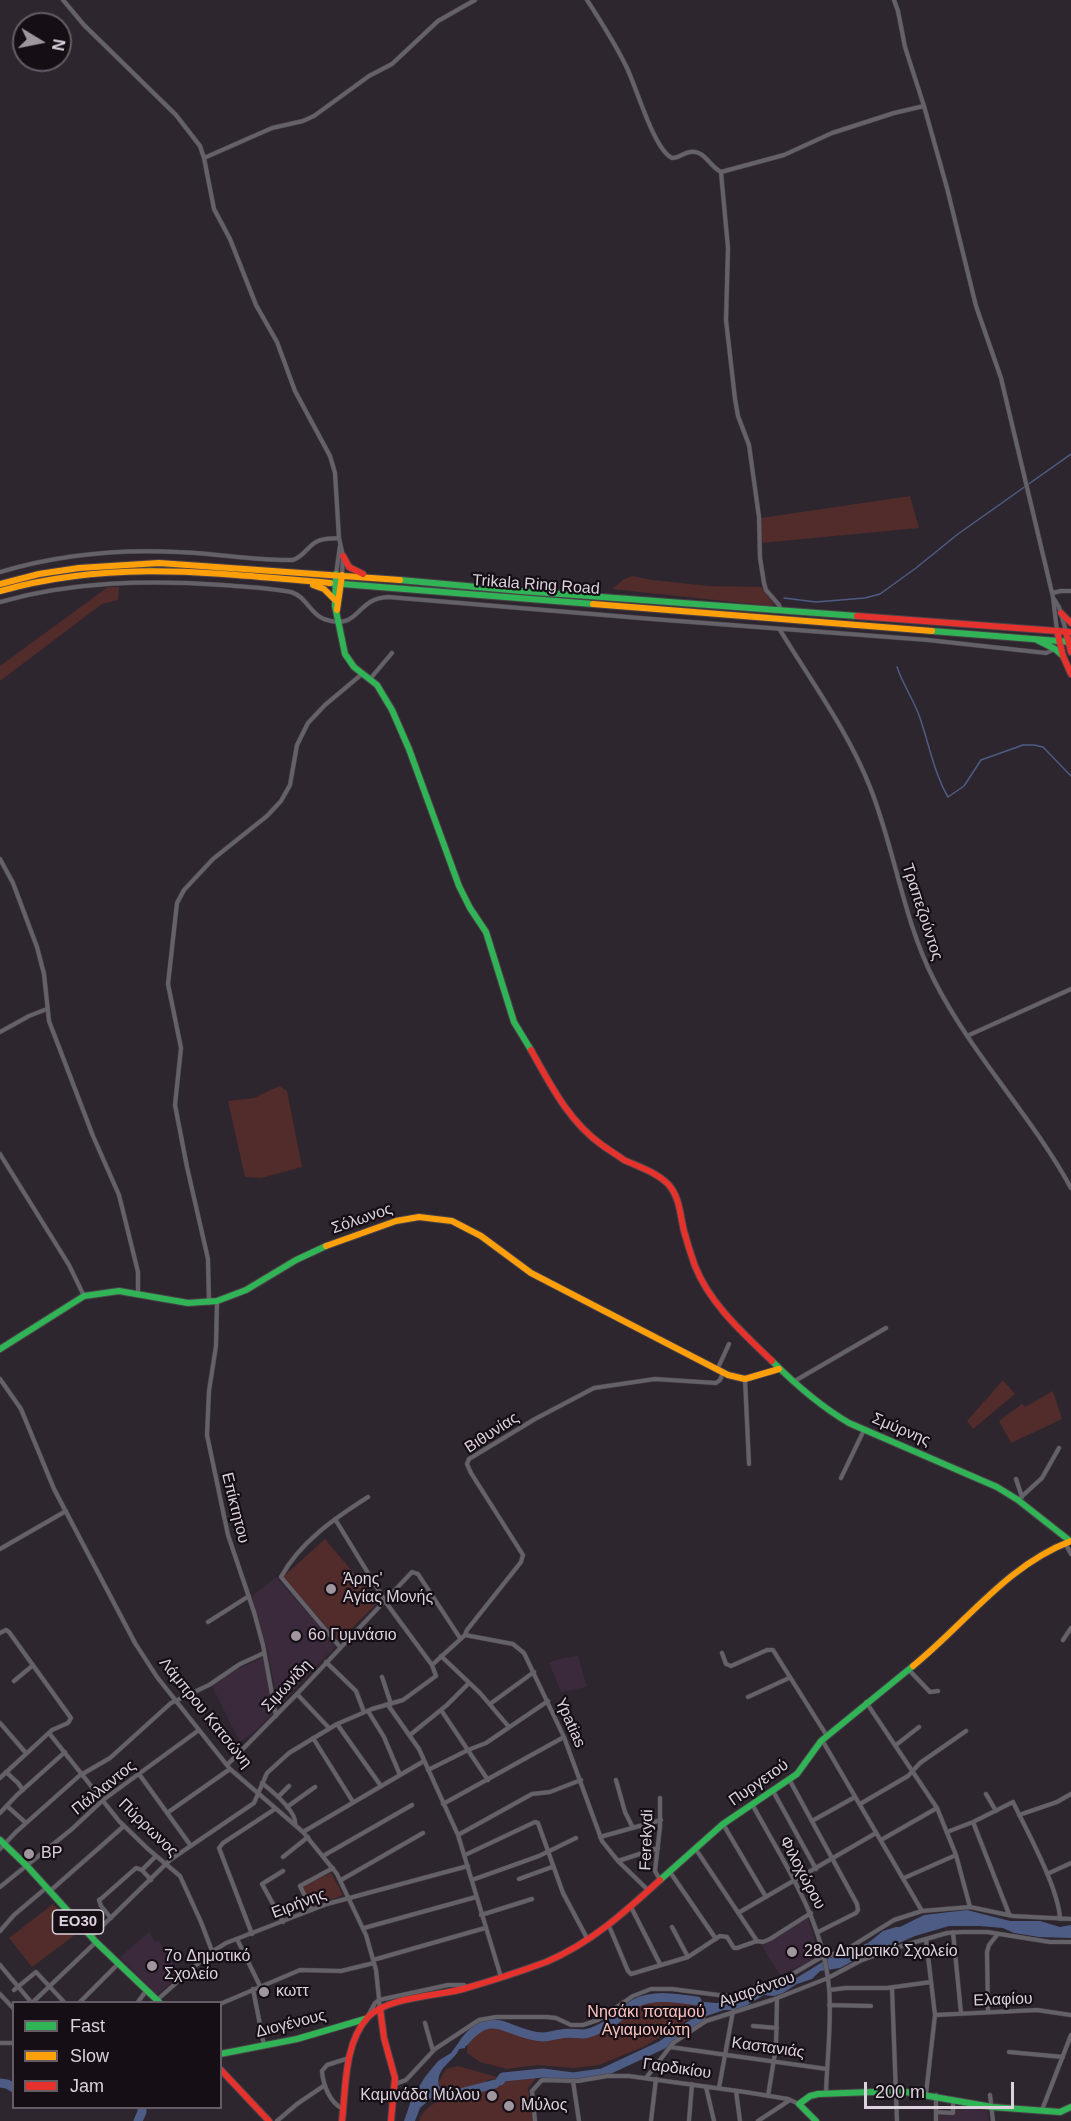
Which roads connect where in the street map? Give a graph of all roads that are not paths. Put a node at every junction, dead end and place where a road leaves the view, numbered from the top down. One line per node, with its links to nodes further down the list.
1 (63, 0): 6 (street)
2 (475, 0): 6 (street)
3 (587, 0): 7 (street)
4 (894, 0): 5 (street)
5 (924, 106): 7 (street); 19 (street)
6 (204, 158): 8 (street)
7 (721, 172): 23 (street)
8 (339, 538): 9 (street); 11 (street)
9 (340, 545): 10 (street); 12 (street)
10 (343, 556): 12 (street); 13 (street)
11 (0, 572)
12 (339, 575): 13 (street, Trikala Ring Road); 15 (street, Trikala Ring Road); 16 (street)
13 (375, 578): 23 (street, Trikala Ring Road)
14 (304, 582): 16 (street, Trikala Ring Road); 17 (street, Trikala Ring Road); 20 (street)
15 (0, 584)
16 (338, 585): 20 (street); 22 (street); 30 (street, Trikala Ring Road)
17 (0, 591)
18 (1071, 591): 19 (street)
19 (1053, 595): 24 (street); 28 (street)
20 (335, 600): 22 (street)
21 (0, 602): 25 (street)
22 (337, 610): 25 (street)
23 (781, 611): 28 (street, Trikala Ring Road)
24 (1061, 613): 26 (street); 29 (street)
25 (338, 621): 27 (street); 37 (street)
26 (1071, 623)
27 (780, 629): 33 (street); 44 (street, Τραπεζούντος)
28 (1058, 631): 29 (street, Trikala Ring Road); 31 (street)
29 (1069, 632): 32 (street)
30 (1034, 639): 31 (street, Trikala Ring Road); 33 (street)
31 (1060, 641): 32 (street, Trikala Ring Road); 36 (street)
32 (1070, 642): 34 (street)
33 (1055, 649): 36 (street)
34 (1071, 652)
35 (392, 653): 39 (street)
36 (1063, 656): 38 (street)
37 (362, 674): 39 (street); 50 (street)
38 (1071, 674)
39 (370, 679): 54 (street, Σμύρνης)
40 (0, 859): 42 (street)
41 (1071, 988): 44 (street)
42 (47, 1009): 43 (street); 47 (street)
43 (0, 1032)
44 (968, 1036): 46 (street, Τραπεζούντος)
45 (0, 1154): 48 (street)
46 (1071, 1188)
47 (138, 1294): 48 (street, Σόλωνος); 50 (street, Σόλωνος)
48 (84, 1296): 53 (street, Σόλωνος)
49 (217, 1301): 50 (street, Σόλωνος); 55 (street, Σόλωνος); 71 (street, Επίκτητου)
50 (209, 1303)
51 (886, 1328): 58 (street)
52 (729, 1344): 55 (street)
53 (0, 1349)
54 (779, 1369): 56 (street); 58 (street, Σμύρνης)
55 (720, 1372): 56 (street, Σόλωνος); 76 (street, Βιθυνίας)
56 (745, 1378): 61 (street)
57 (0, 1379): 66 (street, Λάμπρου Κατσώνη)
58 (793, 1382): 59 (street, Σμύρνης)
59 (864, 1430): 62 (street); 65 (street, Σμύρνης)
60 (1059, 1448): 65 (street)
61 (748, 1464)
62 (841, 1478)
63 (1016, 1479): 65 (street)
64 (368, 1497): 67 (street)
65 (1020, 1498): 68 (street, Σμύρνης)
66 (66, 1511): 69 (street); 94 (street, Λάμπρου Κατσώνη)
67 (335, 1519): 72 (street); 78 (street)
68 (1068, 1542): 70 (street); 85 (street, Πυργετού)
69 (0, 1549)
70 (1071, 1554)
71 (249, 1596): 73 (street); 79 (street, Επίκτητου)
72 (385, 1601): 76 (street, Σιμωνίδη); 78 (street, Σιμωνίδη); 83 (street)
73 (208, 1622)
74 (1071, 1628): 77 (street)
75 (0, 1633): 84 (street)
76 (462, 1637): 81 (street); 86 (street, Ypatias)
77 (1063, 1640)
78 (340, 1647): 82 (street, Σιμωνίδη)
79 (265, 1653): 94 (street); 101 (street, Επίκτητου)
80 (722, 1653): 88 (street)
81 (441, 1656): 83 (street); 90 (street)
82 (326, 1662): 92 (street, Σιμωνίδη); 100 (street)
83 (432, 1665): 98 (street)
84 (32, 1666): 89 (street); 109 (street)
85 (909, 1670): 91 (street); 96 (street, Πυργετού)
86 (534, 1672): 95 (street, Ypatias); 97 (street)
87 (382, 1677): 98 (street)
88 (789, 1678): 93 (street); 113 (street)
89 (14, 1681)
90 (469, 1683): 97 (street); 99 (street)
91 (938, 1691)
92 (297, 1694): 101 (street, Σιμωνίδη); 106 (street)
93 (748, 1697)
94 (174, 1701): 107 (street, Λάμπρου Κατσώνη); 123 (street)
95 (548, 1701): 104 (street); 111 (street, Ypatias)
96 (866, 1702): 113 (street, Πυργετού); 114 (street)
97 (490, 1704): 104 (street)
98 (390, 1705): 100 (street); 110 (street)
99 (441, 1710): 110 (street); 115 (street)
100 (366, 1712): 103 (street); 125 (street)
101 (276, 1716): 119 (street, Σιμωνίδη)
102 (0, 1723): 117 (street)
103 (337, 1724): 106 (street); 133 (street)
104 (509, 1727): 115 (street)
105 (919, 1727): 114 (street)
106 (329, 1728): 112 (street)
107 (199, 1730): 119 (street, Λάμπρου Κατσώνη); 124 (street, Πάλλαντος)
108 (966, 1731): 122 (street)
109 (49, 1733): 116 (street, Πύρρωνος); 117 (street)
110 (410, 1735): 118 (street)
111 (564, 1737): 128 (street); 129 (street, Ypatias)
112 (313, 1738): 131 (street); 144 (street)
113 (824, 1738): 127 (street, Πυργετού); 141 (street)
114 (896, 1745): 122 (street)
115 (468, 1750): 120 (street); 128 (street)
116 (65, 1752): 123 (street, Πύρρωνος); 135 (street)
117 (26, 1754): 121 (street)
118 (424, 1761): 120 (street); 125 (street)
119 (228, 1767): 139 (street, Λάμπρου Κατσώνη); 155 (street, Σιμωνίδη)
120 (428, 1770): 145 (street)
121 (6, 1772): 126 (street); 135 (street)
122 (912, 1772): 147 (street); 151 (street)
123 (82, 1773): 143 (street, Πύρρωνος); 160 (street)
124 (139, 1774): 143 (street, Πάλλαντος); 155 (street)
125 (400, 1775): 133 (street)
126 (0, 1778)
127 (789, 1779): 136 (street, Πυργετού); 158 (street)
128 (488, 1780): 145 (street)
129 (581, 1780): 169 (street); 171 (street, Ypatias)
130 (616, 1780): 164 (street)
131 (262, 1783): 139 (street); 140 (street)
132 (289, 1786): 140 (street)
133 (381, 1786): 144 (street)
134 (315, 1787): 150 (street)
135 (23, 1790): 149 (street)
136 (772, 1790): 146 (street, Πυργετού); 192 (street)
137 (986, 1794): 153 (street)
138 (1071, 1794): 156 (street)
139 (259, 1795): 152 (street, Λάμπρου Κατσώνη); 175 (street)
140 (278, 1797): 150 (street)
141 (855, 1797): 147 (street); 158 (street)
142 (660, 1798): 157 (street, Ferekydi)
143 (103, 1800): 162 (street, Πύρρωνος); 188 (street, Πάλλαντος)
144 (353, 1802): 165 (street)
145 (443, 1804): 169 (street)
146 (752, 1804): 161 (street, Πυργετού); 203 (street, Φιλοχώρου)
147 (860, 1804): 168 (street)
148 (412, 1805): 182 (street)
149 (7, 1806): 154 (street); 160 (street)
150 (286, 1807): 163 (street)
151 (937, 1808): 166 (street); 173 (street)
152 (275, 1809): 163 (street, Λάμπρου Κατσώνη); 230 (street)
153 (996, 1811): 156 (street); 159 (street)
154 (0, 1813)
155 (167, 1813): 175 (street)
156 (1019, 1815): 196 (street)
157 (661, 1820): 164 (street); 176 (street, Ferekydi)
158 (812, 1821): 184 (street)
159 (973, 1822): 166 (street); 218 (street)
160 (26, 1823): 174 (street)
161 (723, 1824): 177 (street, Πυργετού); 209 (street)
162 (124, 1826): 181 (street, Πύρρωνος); 205 (street)
163 (296, 1826): 165 (street, Λάμπρου Κατσώνη)
164 (633, 1828): 171 (street)
165 (303, 1832): 170 (street, Λάμπρου Κατσώνη)
166 (947, 1832): 180 (street)
167 (423, 1833): 200 (street)
168 (876, 1833): 173 (street); 184 (street)
169 (458, 1835): 179 (street)
170 (308, 1837): 182 (street, Λάμπρου Κατσώνη); 183 (street)
171 (600, 1837): 185 (street, Ypatias)
172 (576, 1838): 178 (street)
173 (881, 1840): 197 (street)
174 (2, 1844): 188 (street, ΕΟ30)
175 (191, 1846): 187 (street)
176 (658, 1848): 185 (street); 202 (street, Ferekydi)
177 (694, 1848): 195 (street, Πυργετού); 215 (street)
178 (547, 1851): 179 (street); 190 (street); 201 (street)
179 (465, 1855): 189 (street)
180 (956, 1855): 197 (street); 211 (street)
181 (156, 1856): 187 (street, Πύρρωνος); 193 (street)
182 (323, 1856): 191 (street, Λάμπρου Κατσώνη)
183 (282, 1857)
184 (833, 1859): 192 (street); 228 (street)
185 (618, 1861): 206 (street, Ypatias)
186 (1071, 1863): 196 (street)
187 (166, 1864): 199 (street); 239 (street, Πύρρωνος)
188 (27, 1866): 204 (street, Πάλλαντος); 205 (street, ΕΟ30)
189 (468, 1866): 201 (street); 208 (street, Ειρήνης)
190 (552, 1866): 198 (street); 236 (street)
191 (333, 1868): 200 (street, Λάμπρου Κατσώνη); 213 (street)
192 (816, 1869): 203 (street)
193 (142, 1870): 199 (street); 219 (street)
194 (283, 1871): 222 (street)
195 (670, 1872): 202 (street, Πυργετού); 234 (street)
196 (1047, 1874): 220 (street)
197 (904, 1878): 214 (street)
198 (519, 1879)
199 (151, 1880): 219 (street)
200 (340, 1880): 208 (street, Λάμπρου Κατσώνη)
201 (472, 1880): 207 (street)
202 (660, 1881): 206 (street, Πυργετού)
203 (794, 1881): 209 (street); 216 (street, Φιλοχώρου)
204 (0, 1887)
205 (48, 1890): 227 (street); 232 (street, ΕΟ30)
206 (649, 1892): 212 (street, Πυργετού)
207 (476, 1897): 217 (street); 225 (street)
208 (350, 1898): 213 (street, Ειρήνης); 225 (street, Λάμπρου Κατσώνη)
209 (766, 1898): 215 (street)
210 (532, 1899): 217 (street)
211 (970, 1906): 214 (street); 218 (street)
212 (631, 1907): 223 (street, Πυργετού); 244 (street)
213 (312, 1910): 222 (street, Ειρήνης)
214 (922, 1911): 241 (street)
215 (738, 1913): 237 (street)
216 (811, 1913): 228 (street, Φιλοχώρου); 237 (street)
217 (481, 1915): 226 (street)
218 (1009, 1915): 220 (street)
219 (111, 1918): 232 (street)
220 (1060, 1919): 221 (street)
221 (1071, 1919)
222 (283, 1922): 230 (street, Ειρήνης)
223 (609, 1926): 236 (street, Πυργετού); 244 (street)
224 (672, 1927): 240 (street)
225 (364, 1928): 242 (street, Λάμπρου Κατσώνη)
226 (485, 1928): 242 (street); 246 (street)
227 (0, 1931)
228 (818, 1932): 241 (street, Φιλοχώρου)
229 (953, 1932): 231 (street, Αμαράντου); 235 (street, Αμαράντου); 271 (street)
230 (252, 1934): 233 (street, Ειρήνης)
231 (998, 1935): 238 (street, Αμαράντου); 270 (street)
232 (94, 1939): 243 (street, ΕΟ30); 249 (street)
233 (237, 1939): 239 (street, Ειρήνης); 250 (street)
234 (716, 1939): 237 (street); 240 (street)
235 (926, 1939): 247 (street, Αμαράντου); 248 (street)
236 (588, 1941): 246 (street, Πυργετού)
237 (757, 1941)
238 (1071, 1942)
239 (212, 1951): 263 (street, Ειρήνης)
240 (688, 1957): 244 (street)
241 (824, 1957): 247 (street, Φιλοχώρου); 281 (street)
242 (374, 1962): 250 (street); 265 (street, Λάμπρου Κατσώνη)
243 (118, 1964): 254 (street, ΕΟ30); 261 (street)
244 (660, 1964)
245 (0, 1965): 252 (street)
246 (501, 1977): 265 (street, Πυργετού)
247 (828, 1978): 255 (street, Φιλοχώρου); 257 (street, Αμαράντου)
248 (931, 1983): 251 (street); 272 (street)
249 (50, 1986): 252 (street); 259 (street); 260 (street)
250 (260, 1986): 253 (street)
251 (892, 1988): 255 (street); 299 (street)
252 (16, 1989): 258 (street)
253 (253, 1989): 264 (street); 279 (street)
254 (146, 1990): 262 (street); 263 (street, ΕΟ30)
255 (829, 1990): 266 (street, Φιλοχώρου)
256 (0, 1994): 268 (street)
257 (777, 1998): 269 (street, Αμαράντου); 277 (street)
258 (31, 2001)
259 (33, 2001)
260 (63, 2001)
261 (81, 2001)
262 (139, 2001)
263 (158, 2001)
264 (222, 2003)
265 (380, 2004): 274 (street); 293 (street, Λάμπρου Κατσώνη)
266 (829, 2006): 267 (street); 288 (street, Φιλοχώρου)
267 (871, 2006)
268 (12, 2007)
269 (733, 2011): 280 (street, Αμαράντου); 284 (street)
270 (988, 2012): 271 (street, Ελαφίου); 273 (street, Ελαφίου)
271 (961, 2013): 272 (street, Ελαφίου)
272 (935, 2015): 301 (street)
273 (1071, 2015)
274 (367, 2018): 279 (street, Διογένους); 286 (street)
275 (425, 2023): 281 (street)
276 (753, 2026): 277 (street)
277 (777, 2028): 287 (street)
278 (1071, 2035): 285 (street)
279 (264, 2045): 283 (street, Διογένους)
280 (670, 2047): 284 (street, Καστανιάς); 290 (street, Αμαράντου)
281 (433, 2051): 293 (street)
282 (1009, 2052): 285 (street)
283 (222, 2054)
284 (725, 2055): 287 (street, Καστανιάς); 297 (street)
285 (1063, 2057): 311 (street)
286 (349, 2058): 295 (street); 310 (street)
287 (774, 2062): 288 (street, Καστανιάς); 303 (street)
288 (827, 2069): 300 (street, Φιλοχώρου)
289 (222, 2071): 313 (street)
290 (646, 2078): 291 (street, Γαρδικίου); 292 (street, Γαρδικίου)
291 (656, 2079): 294 (street, Γαρδικίου); 319 (street)
292 (573, 2081): 317 (street, Γαρδικίου); 318 (street)
293 (395, 2084): 316 (street, Λάμπρου Κατσώνη)
294 (692, 2084): 296 (street, Γαρδικίου); 320 (street)
295 (325, 2085): 310 (street); 314 (street)
296 (705, 2086): 297 (street, Γαρδικίου); 321 (street)
297 (719, 2088): 298 (street, Γαρδικίου)
298 (736, 2091): 303 (street, Γαρδικίου); 322 (street)
299 (895, 2091): 300 (street); 301 (street); 325 (street)
300 (826, 2093): 307 (street)
301 (926, 2094): 304 (street)
302 (990, 2095): 308 (street)
303 (768, 2096): 305 (street, Γαρδικίου)
304 (936, 2096): 306 (street); 312 (street)
305 (790, 2100): 307 (street, Γαρδικίου); 323 (street)
306 (953, 2100): 308 (street); 312 (street)
307 (799, 2104): 324 (street, Γαρδικίου)
308 (992, 2107): 311 (street); 327 (street)
309 (1071, 2107): 311 (street)
310 (343, 2109): 315 (street)
311 (1042, 2110)
312 (936, 2112): 326 (street)
313 (269, 2121)
314 (277, 2121)
315 (342, 2121)
316 (391, 2121)
317 (535, 2121)
318 (579, 2121)
319 (651, 2121)
320 (689, 2121)
321 (714, 2121)
322 (740, 2121)
323 (758, 2121)
324 (814, 2121)
325 (897, 2121)
326 (936, 2121)
327 (993, 2121)

